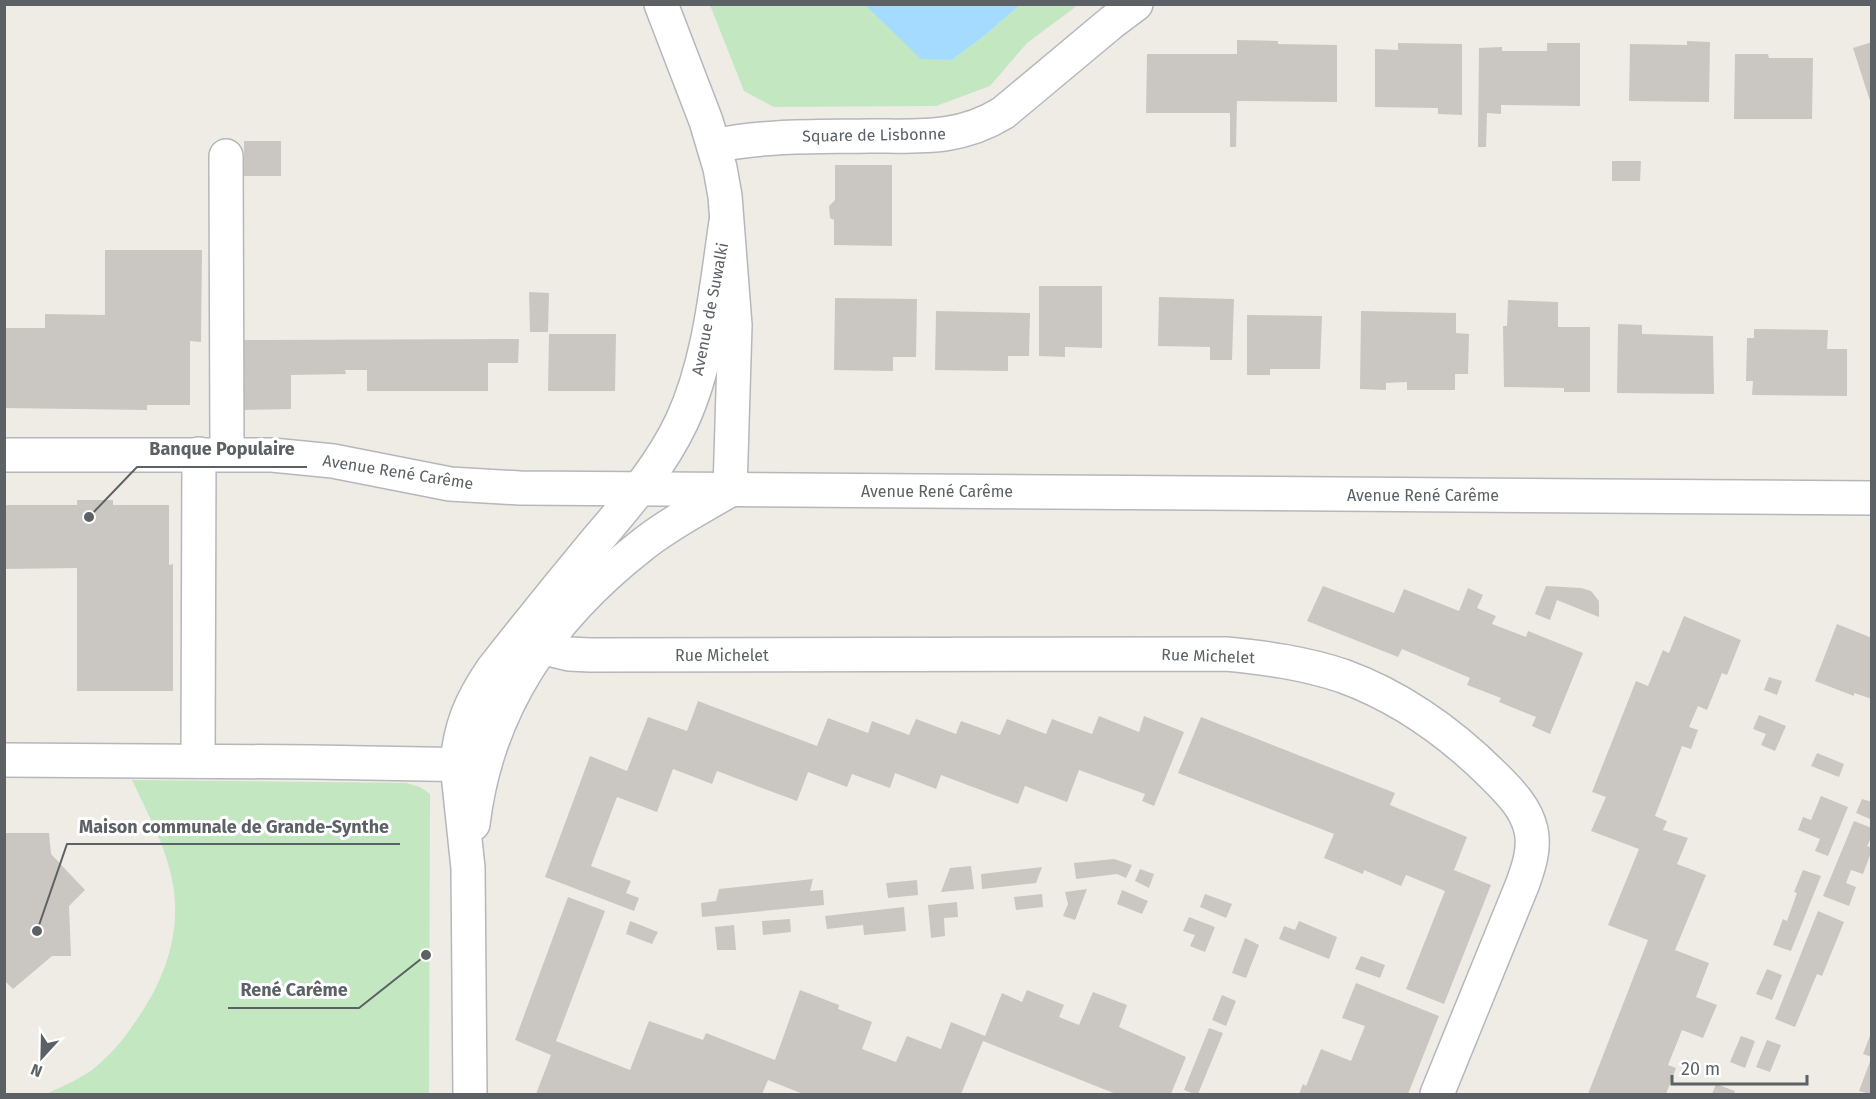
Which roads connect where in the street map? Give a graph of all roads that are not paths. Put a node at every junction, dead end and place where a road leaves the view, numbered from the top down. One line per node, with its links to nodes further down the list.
1 (661, 4): 3 (street, Avenue de Suwalki)
2 (1136, 4): 3 (street, Square de Lisbonne)
3 (714, 146): 5 (street, Avenue de Suwalki)
4 (226, 156): 6 (street)
5 (726, 222): 8 (street, Avenue de Suwalki); 9 (street, Avenue de Suwalki)
6 (213, 454): 7 (street, Avenue René Carême); 8 (street, Avenue René Carême); 13 (street)
7 (4, 455)
8 (640, 489): 9 (street, Avenue René Carême); 11 (street)
9 (730, 490): 10 (street, Avenue René Carême); 11 (street)
10 (1872, 498)
11 (527, 645): 14 (street); 16 (street, Rue Michelet)
12 (4, 760): 13 (street)
13 (198, 761): 14 (street)
14 (471, 765): 15 (street)
15 (470, 1095)
16 (1437, 1095)

